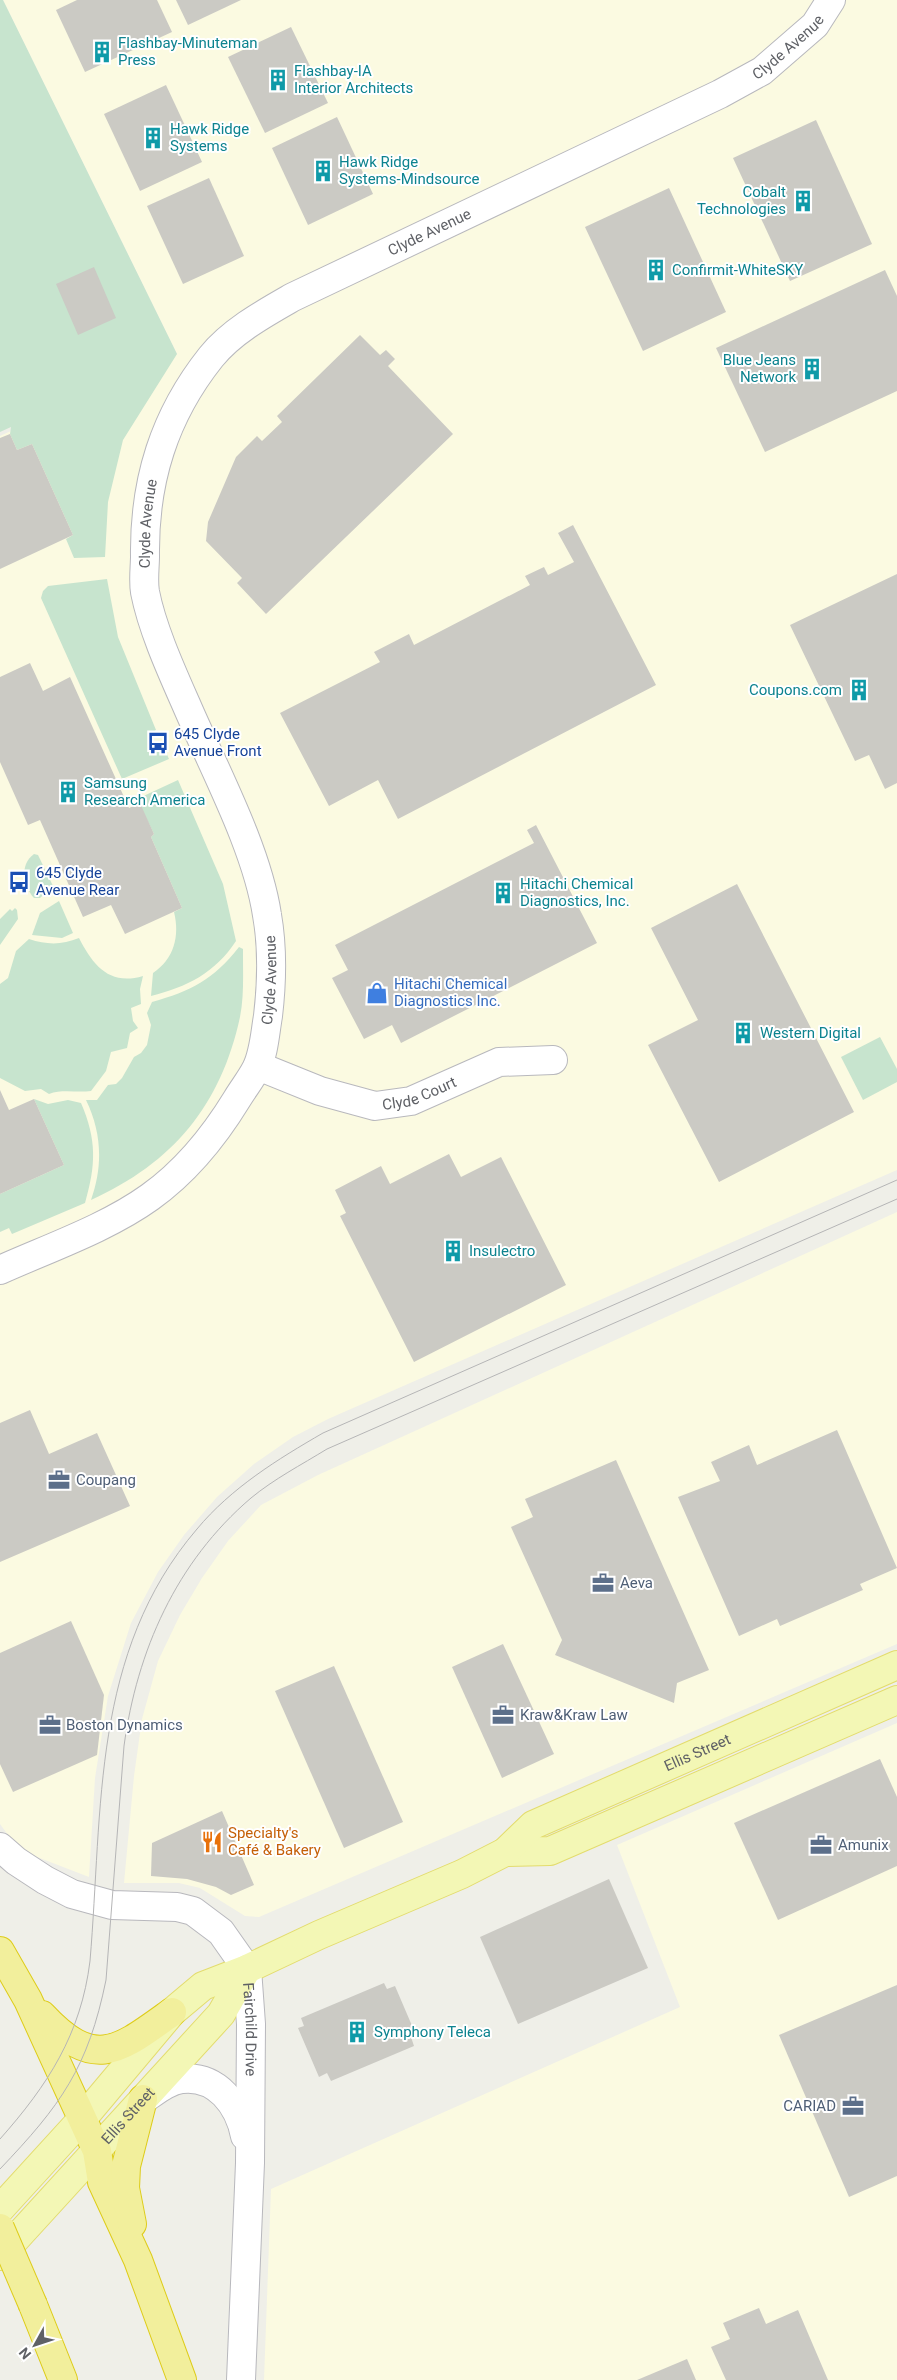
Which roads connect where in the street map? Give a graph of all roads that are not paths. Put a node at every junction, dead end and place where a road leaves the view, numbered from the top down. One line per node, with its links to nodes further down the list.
1 (831, 0): 3 (street, Clyde Avenue)
2 (553, 1060): 3 (street, Clyde Court)
3 (258, 1066): 4 (street, Clyde Avenue)
4 (0, 1270)
5 (891, 1667): 6 (street); 8 (main road, Ellis Street)
6 (897, 1699): 8 (main road, Ellis Street)
7 (0, 1847): 10 (street, Fairchild Drive)
8 (504, 1852): 10 (main road, Ellis Street)
9 (0, 1951): 11 (highway)
10 (247, 1969): 12 (main road, Ellis Street); 13 (main road, Ellis Street); 16 (street, Fairchild Drive)
11 (28, 2000): 12 (highway); 14 (highway)
12 (172, 2012): 14 (main road, Ellis Street)
13 (144, 2099): 15 (main road, Ellis Street); 16 (street); 20 (highway)
14 (83, 2118): 15 (highway); 17 (main road, Ellis Street)
15 (97, 2151): 19 (main road, Ellis Street); 20 (highway)
16 (250, 2163): 23 (street, Fairchild Drive)
17 (0, 2209)
18 (0, 2228): 21 (highway, bridge)
19 (0, 2256)
20 (138, 2260): 22 (highway)
21 (63, 2380)
22 (182, 2380)
23 (241, 2380)

